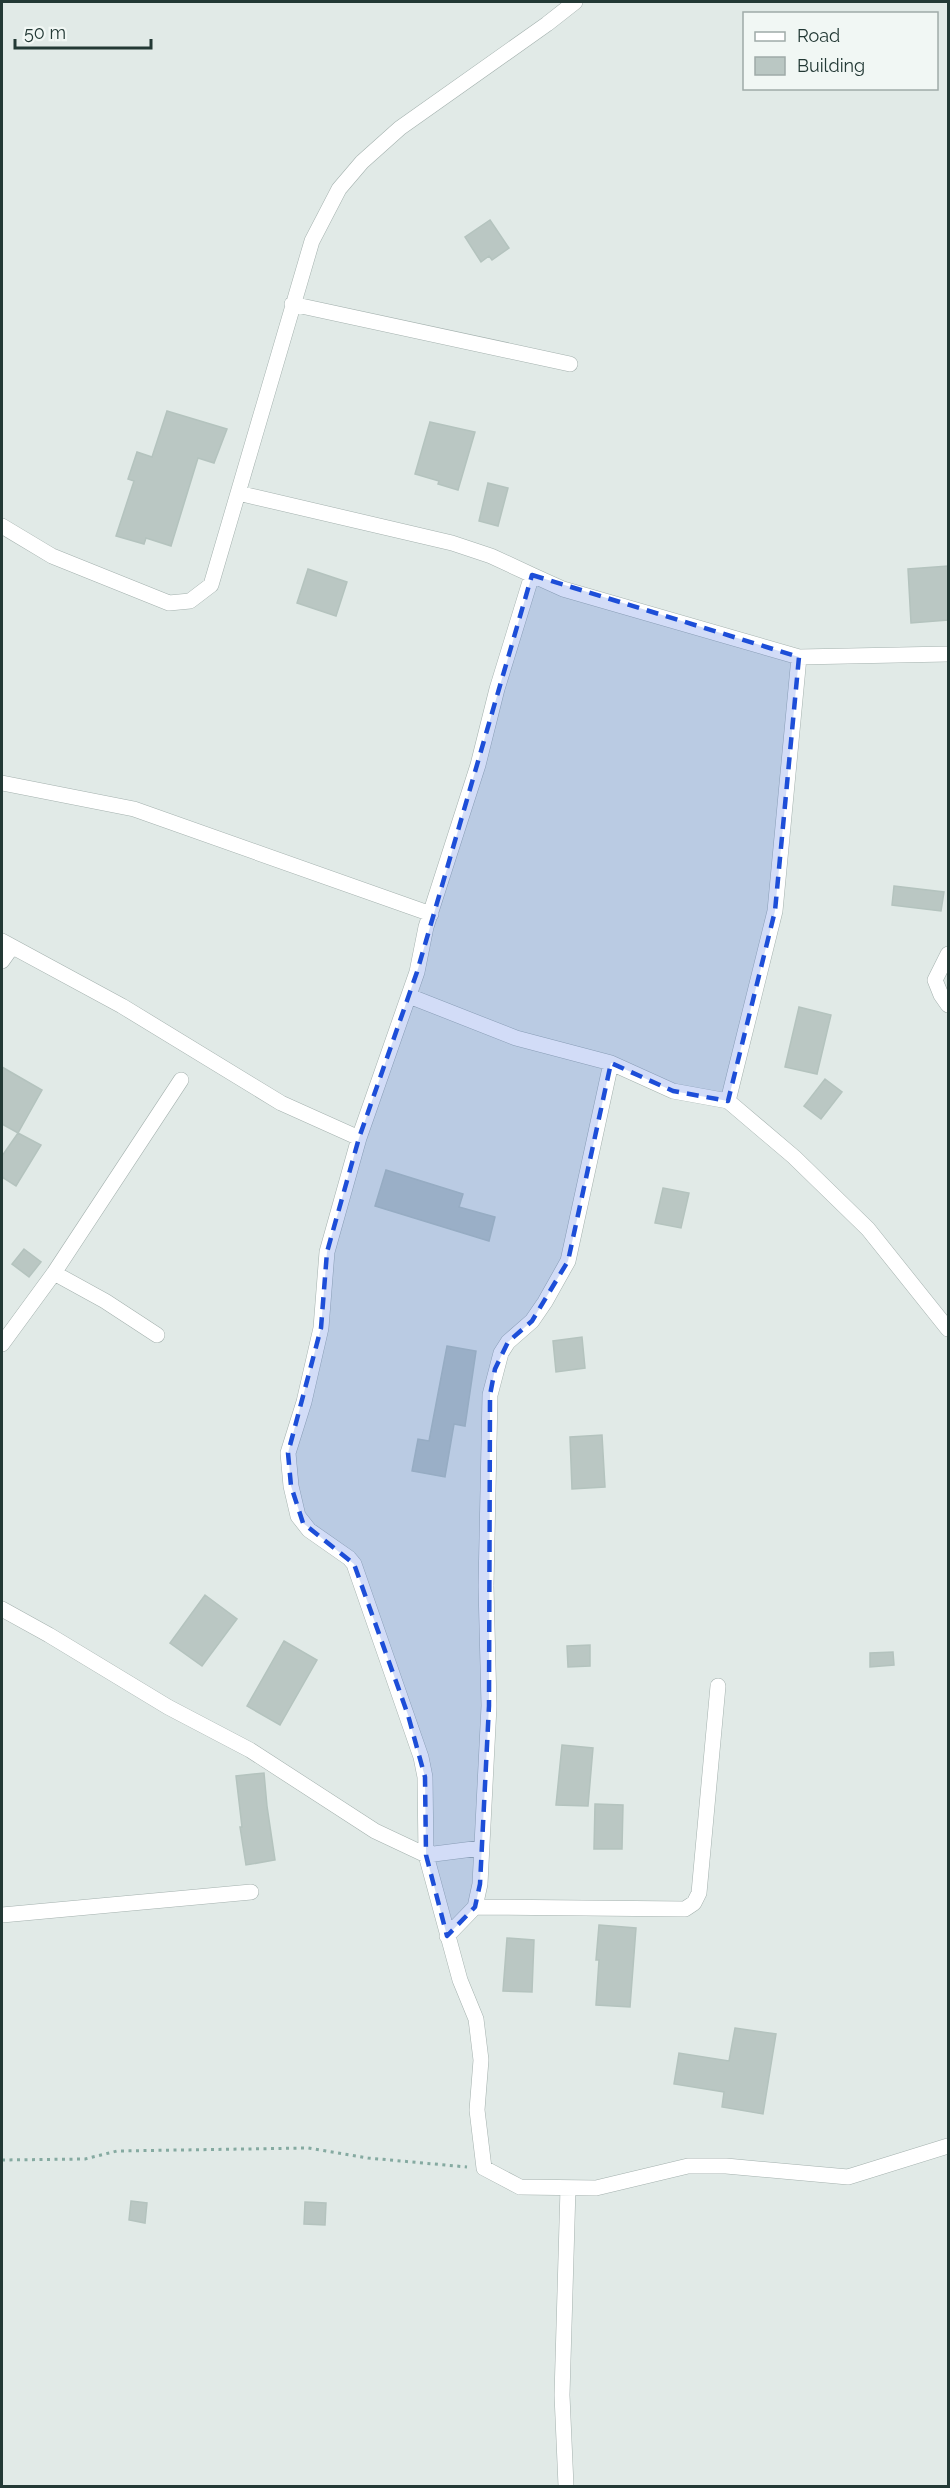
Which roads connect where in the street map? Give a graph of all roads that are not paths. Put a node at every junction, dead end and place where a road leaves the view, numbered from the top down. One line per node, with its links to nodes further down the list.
1 (575, 2): 2 (street)
2 (292, 304): 3 (street); 4 (street)
3 (570, 364)
4 (238, 493): 5 (street); 6 (street)
5 (2, 526)
6 (532, 575): 8 (street); 10 (street)
7 (948, 654): 8 (street)
8 (799, 657): 18 (street)
9 (2, 783): 10 (street)
10 (431, 914): 14 (street)
11 (7, 944): 13 (street); 19 (street)
12 (948, 954): 15 (street)
13 (2, 961)
14 (409, 996): 16 (street); 19 (street)
15 (948, 1005)
16 (611, 1063): 18 (street); 26 (street)
17 (181, 1080): 20 (street)
18 (729, 1101): 21 (street)
19 (359, 1138): 27 (street)
20 (54, 1273): 22 (street); 23 (street)
21 (948, 1329)
22 (157, 1335)
23 (2, 1344)
24 (2, 1609): 27 (street)
25 (718, 1686): 29 (street)
26 (481, 1848): 27 (street); 29 (street)
27 (426, 1855): 31 (street)
28 (251, 1892): 30 (street)
29 (475, 1907): 31 (street)
30 (2, 1916)
31 (447, 1936): 33 (street)
32 (948, 2146): 33 (street)
33 (568, 2188): 34 (street)
34 (566, 2487)

